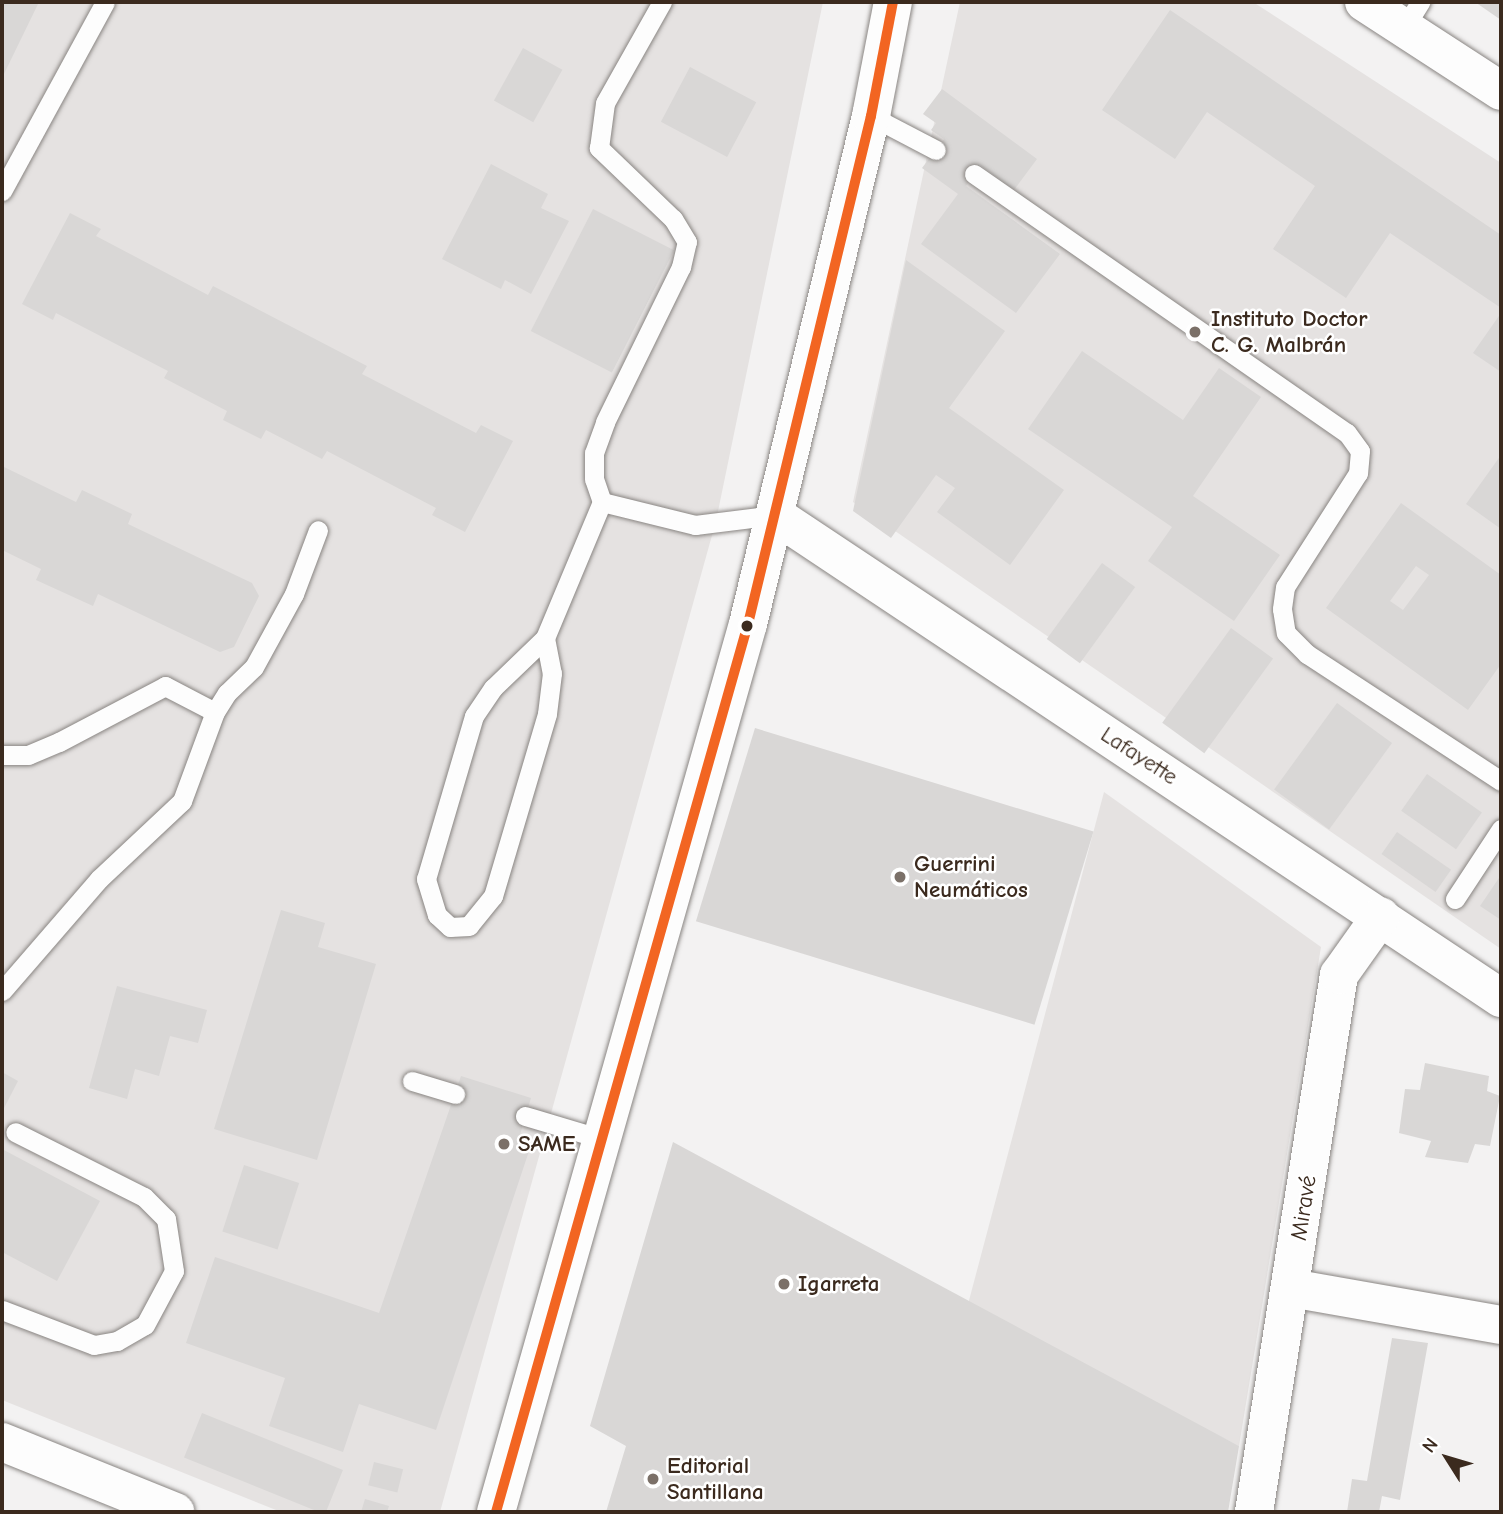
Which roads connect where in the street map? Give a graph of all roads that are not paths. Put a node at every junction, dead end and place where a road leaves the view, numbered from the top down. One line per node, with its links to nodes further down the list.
1 (106, 2): 10 (lane)
2 (662, 2): 11 (lane)
3 (893, 2): 7 (street)
4 (1364, 2): 5 (street)
5 (1412, 15): 6 (street)
6 (1501, 91)
7 (871, 116): 8 (lane); 12 (street)
8 (936, 150)
9 (974, 174): 17 (lane)
10 (2, 191)
11 (601, 502): 12 (lane); 14 (lane)
12 (775, 515): 20 (street, Lafayette); 27 (street)
13 (318, 530): 15 (lane)
14 (545, 638): 14 (lane)
15 (215, 712): 16 (lane); 21 (lane)
16 (2, 755)
17 (1501, 781)
18 (1501, 830): 19 (lane)
19 (1455, 899)
20 (1381, 916): 22 (street, Lafayette); 28 (street, Miravé)
21 (2, 991)
22 (1501, 998)
23 (412, 1081): 24 (lane)
24 (455, 1094)
25 (525, 1116): 27 (lane)
26 (15, 1132): 29 (lane)
27 (599, 1138): 33 (street)
28 (1291, 1289): 30 (street); 34 (street, Miravé)
29 (2, 1310)
30 (1501, 1325)
31 (2, 1443): 32 (street)
32 (175, 1512)
33 (496, 1512)
34 (1254, 1512)

